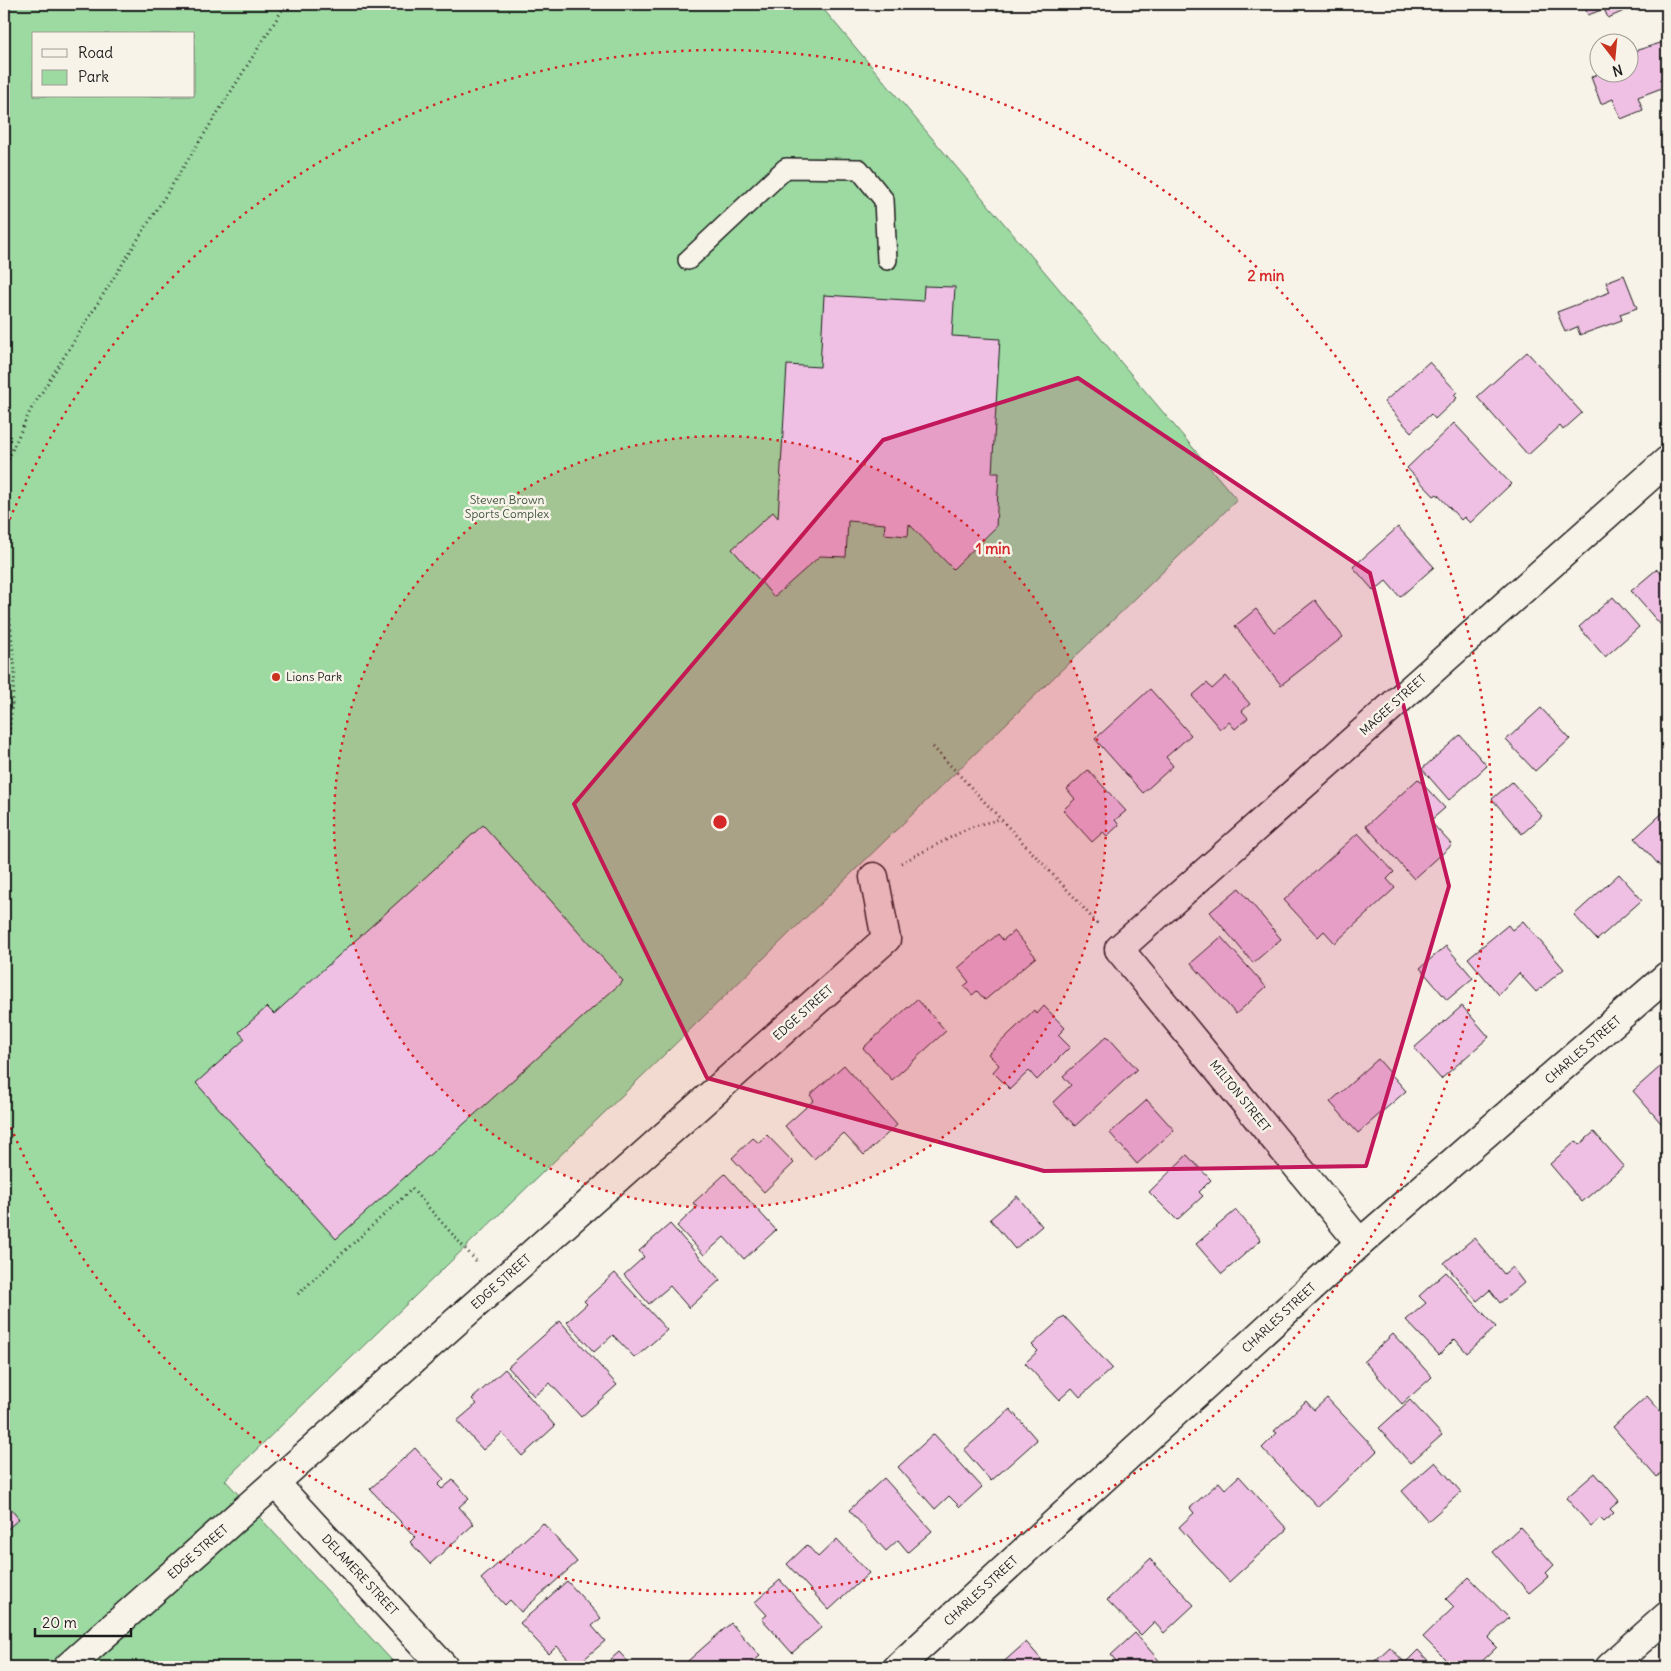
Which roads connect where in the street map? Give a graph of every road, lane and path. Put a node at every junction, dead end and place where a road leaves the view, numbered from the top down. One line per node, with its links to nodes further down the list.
1 (286, 4): 5 (path)
2 (688, 260): 3 (lane)
3 (887, 260)
4 (1667, 460): 11 (street, MAGEE STREET)
5 (4, 468)
6 (4, 559): 8 (path)
7 (933, 747): 9 (path)
8 (4, 788)
9 (1000, 819): 10 (path); 11 (path)
10 (874, 877): 14 (street, EDGE STREET)
11 (1119, 949): 13 (street, MILTON STREET)
12 (1667, 976): 13 (street, CHARLES STREET)
13 (1360, 1243): 20 (street, CHARLES STREET)
14 (498, 1285): 15 (path); 16 (street, EDGE STREET)
15 (298, 1294)
16 (276, 1484): 18 (street, EDGE STREET); 19 (street, DELAMERE STREET)
17 (1667, 1616): 21 (street)
18 (68, 1667)
19 (444, 1667)
20 (898, 1667)
21 (1610, 1667)

